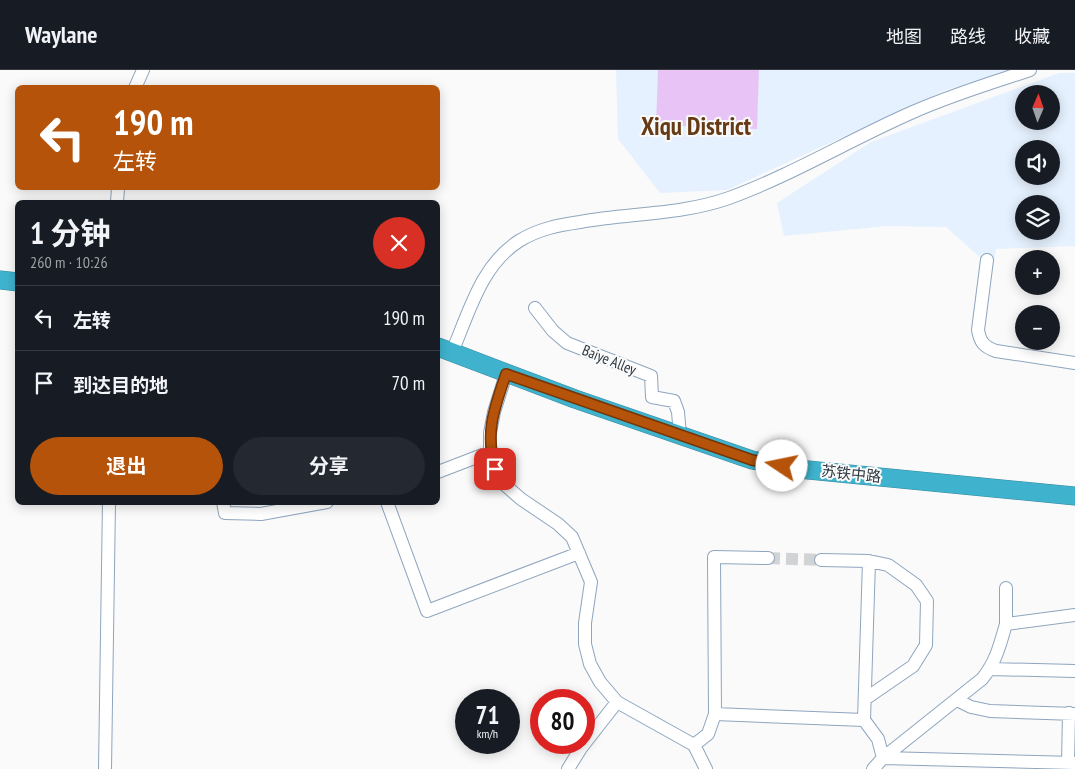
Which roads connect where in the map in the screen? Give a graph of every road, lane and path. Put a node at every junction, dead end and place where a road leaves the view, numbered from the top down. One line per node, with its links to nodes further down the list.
1 (143, 70): 3 (street)
2 (1030, 70): 8 (street)
3 (136, 85)
4 (987, 260): 9 (street)
5 (0, 280): 6 (highway)
6 (15, 282)
7 (535, 308): 11 (street, Baiye Alley)
8 (445, 350): 10 (highway, 苏铁中路)
9 (1075, 363)
10 (506, 374): 11 (highway, 苏铁中路); 12 (street)
11 (680, 435): 14 (highway, 苏铁中路)
12 (490, 452): 13 (street); 19 (street)
13 (440, 471)
14 (1075, 496)
15 (109, 505): 37 (street)
16 (224, 505): 17 (street)
17 (310, 505)
18 (388, 505): 19 (street)
19 (579, 553): 30 (street)
20 (768, 558): 31 (street)
21 (821, 560): 22 (street)
22 (869, 561): 28 (street); 28 (street)
23 (1006, 588): 25 (street)
24 (1075, 615): 25 (street)
25 (1006, 624): 26 (street)
26 (990, 669): 27 (street); 29 (street)
27 (1075, 671)
28 (865, 699): 33 (street)
29 (957, 700): 32 (street); 35 (street)
30 (617, 702): 34 (street); 38 (street)
31 (715, 714): 33 (street); 34 (street)
32 (1072, 714): 36 (street)
33 (864, 720): 35 (street)
34 (694, 745): 39 (street)
35 (884, 758): 36 (street); 40 (street)
36 (1071, 763)
37 (105, 769)
38 (568, 769)
39 (706, 769)
40 (874, 769)

